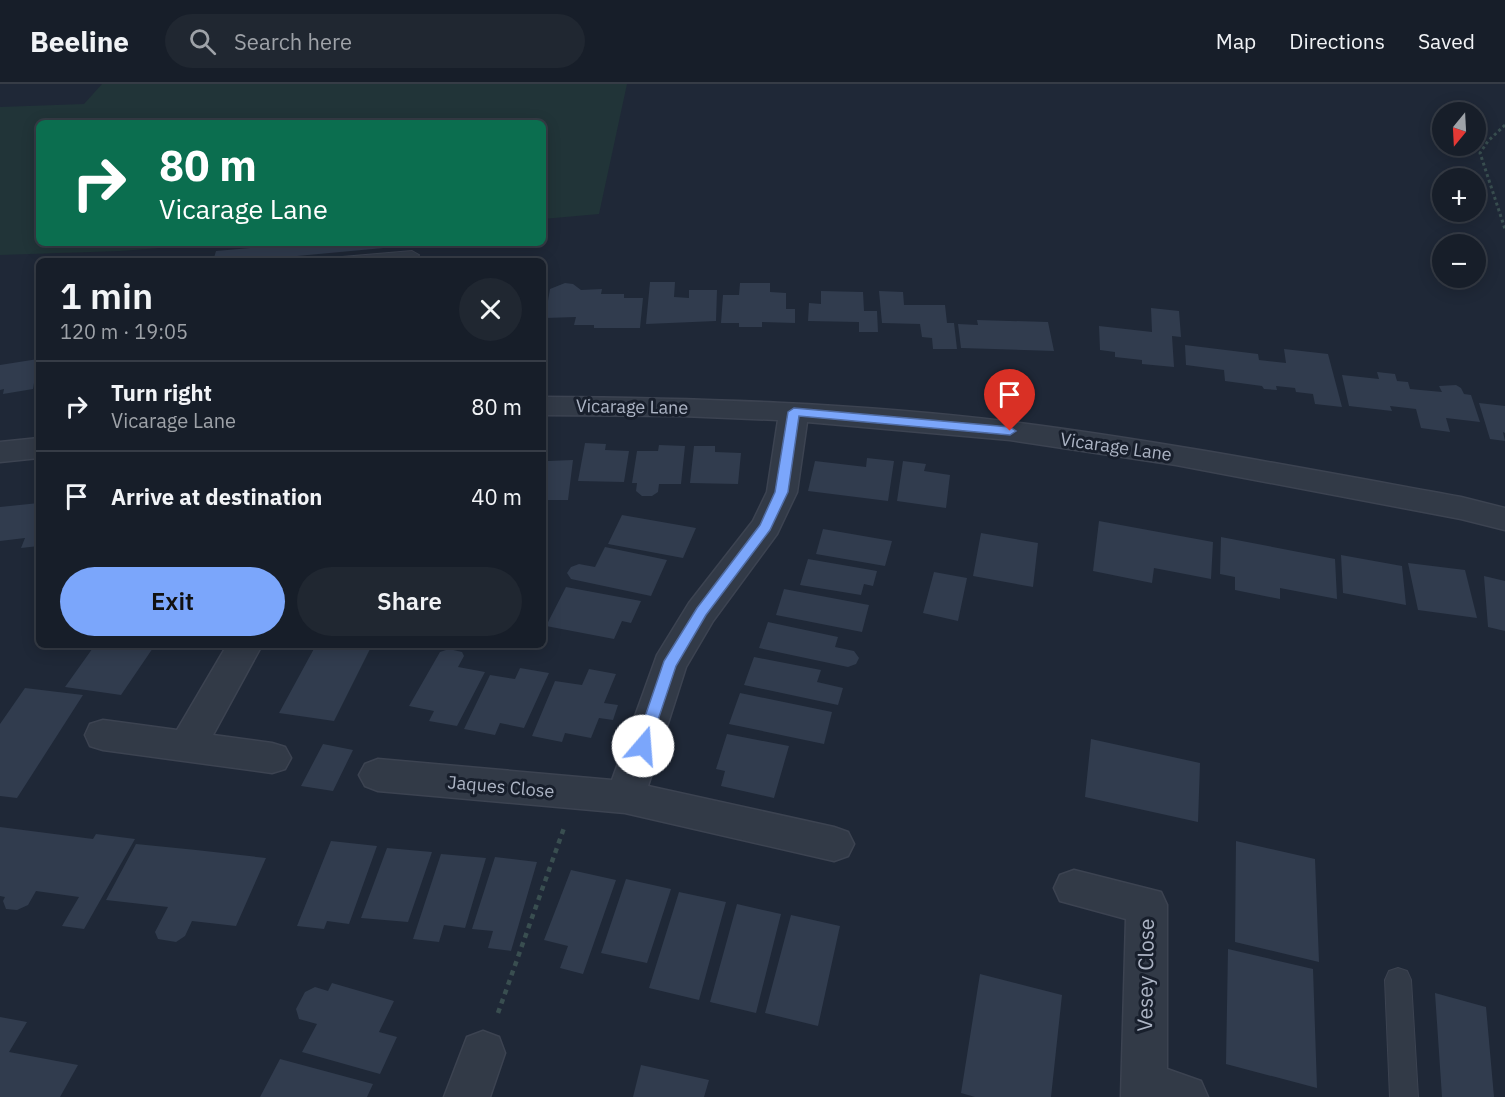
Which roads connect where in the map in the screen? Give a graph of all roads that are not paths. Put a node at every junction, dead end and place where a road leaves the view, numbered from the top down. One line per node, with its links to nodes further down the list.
1 (412, 255): 2 (lane)
2 (377, 258)
3 (546, 406): 4 (street, Vicarage Lane)
4 (794, 412): 7 (street, Vicarage Lane); 13 (street)
5 (36, 448): 6 (street)
6 (0, 452)
7 (1505, 519)
8 (243, 648): 10 (street)
9 (103, 735): 10 (street)
10 (188, 745): 11 (street)
11 (272, 758)
12 (378, 776): 13 (street, Jaques Close)
13 (625, 797): 14 (street, Jaques Close)
14 (834, 844)
15 (1074, 888): 18 (street, Vesey Close)
16 (1398, 980): 20 (lane)
17 (483, 1053): 19 (street)
18 (1158, 1093)
19 (467, 1097)
20 (1404, 1097)

